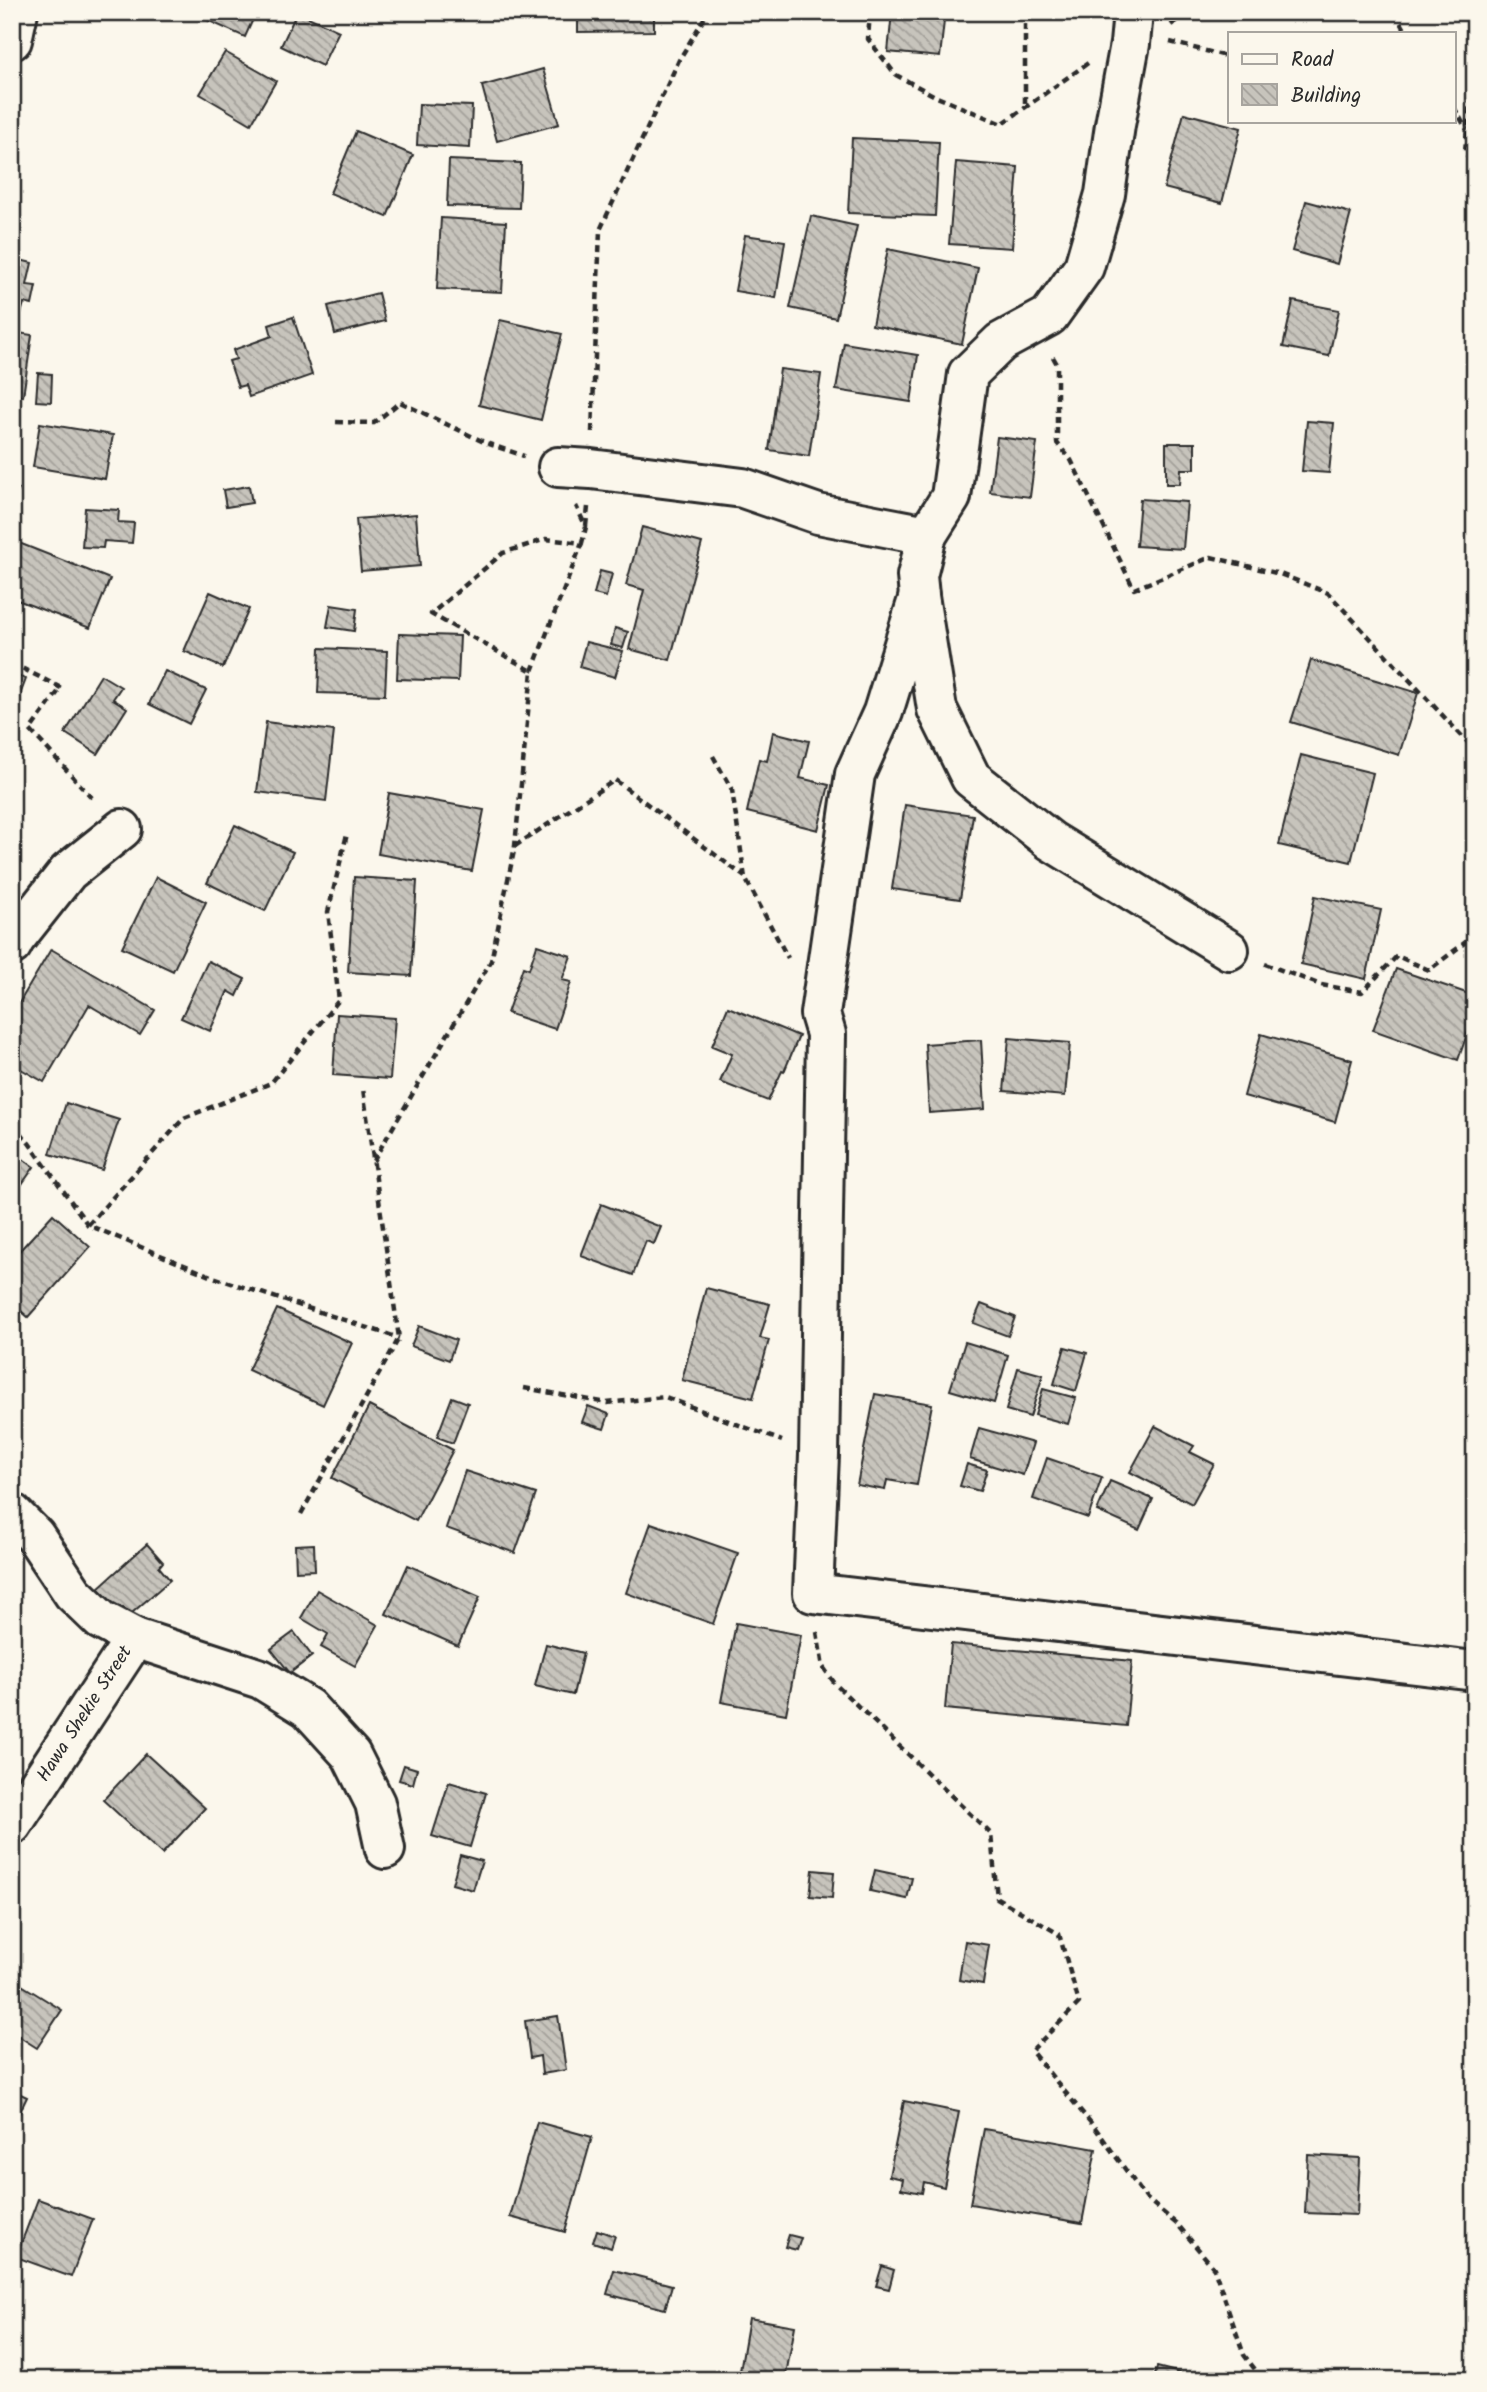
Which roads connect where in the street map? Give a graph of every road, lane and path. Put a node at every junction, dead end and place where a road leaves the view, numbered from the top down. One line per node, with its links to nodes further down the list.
1 (18, 12): 9 (street)
2 (708, 12): 17 (path)
3 (870, 12): 11 (path)
4 (1025, 12): 11 (path)
5 (1395, 12): 8 (path)
6 (1466, 12): 13 (path)
7 (1132, 22): 10 (path); 11 (path); 15 (street)
8 (1406, 32)
9 (12, 40)
10 (1228, 56)
11 (1025, 108)
12 (1456, 111): 13 (path)
13 (1467, 130): 14 (path)
14 (1475, 173)
15 (1049, 316): 19 (street); 24 (path)
16 (336, 422): 17 (path)
17 (574, 468): 18 (path); 18 (path); 19 (street)
18 (586, 527): 20 (path)
19 (927, 535): 21 (street)
20 (582, 543): 23 (path); 23 (path)
21 (919, 596): 32 (street); 33 (street)
22 (12, 663): 26 (path)
23 (532, 671): 28 (path)
24 (1475, 750)
25 (713, 756): 29 (path)
26 (121, 829): 31 (street)
27 (347, 834): 37 (path)
28 (516, 846): 29 (path); 36 (path)
29 (745, 878): 33 (path)
30 (1475, 935): 32 (path)
31 (12, 945)
32 (1229, 950)
33 (820, 1014): 40 (street)
34 (363, 1089): 36 (path)
35 (12, 1124): 37 (path)
36 (373, 1161): 38 (path)
37 (88, 1225): 38 (path)
38 (399, 1338): 42 (path)
39 (524, 1388): 40 (path)
40 (819, 1455): 43 (street)
41 (12, 1513): 44 (street)
42 (301, 1514)
43 (813, 1594): 45 (street); 48 (path)
44 (135, 1638): 46 (street, Hawa Shekie Street); 47 (street)
45 (1475, 1671)
46 (12, 1825)
47 (385, 1849)
48 (1263, 2380)

